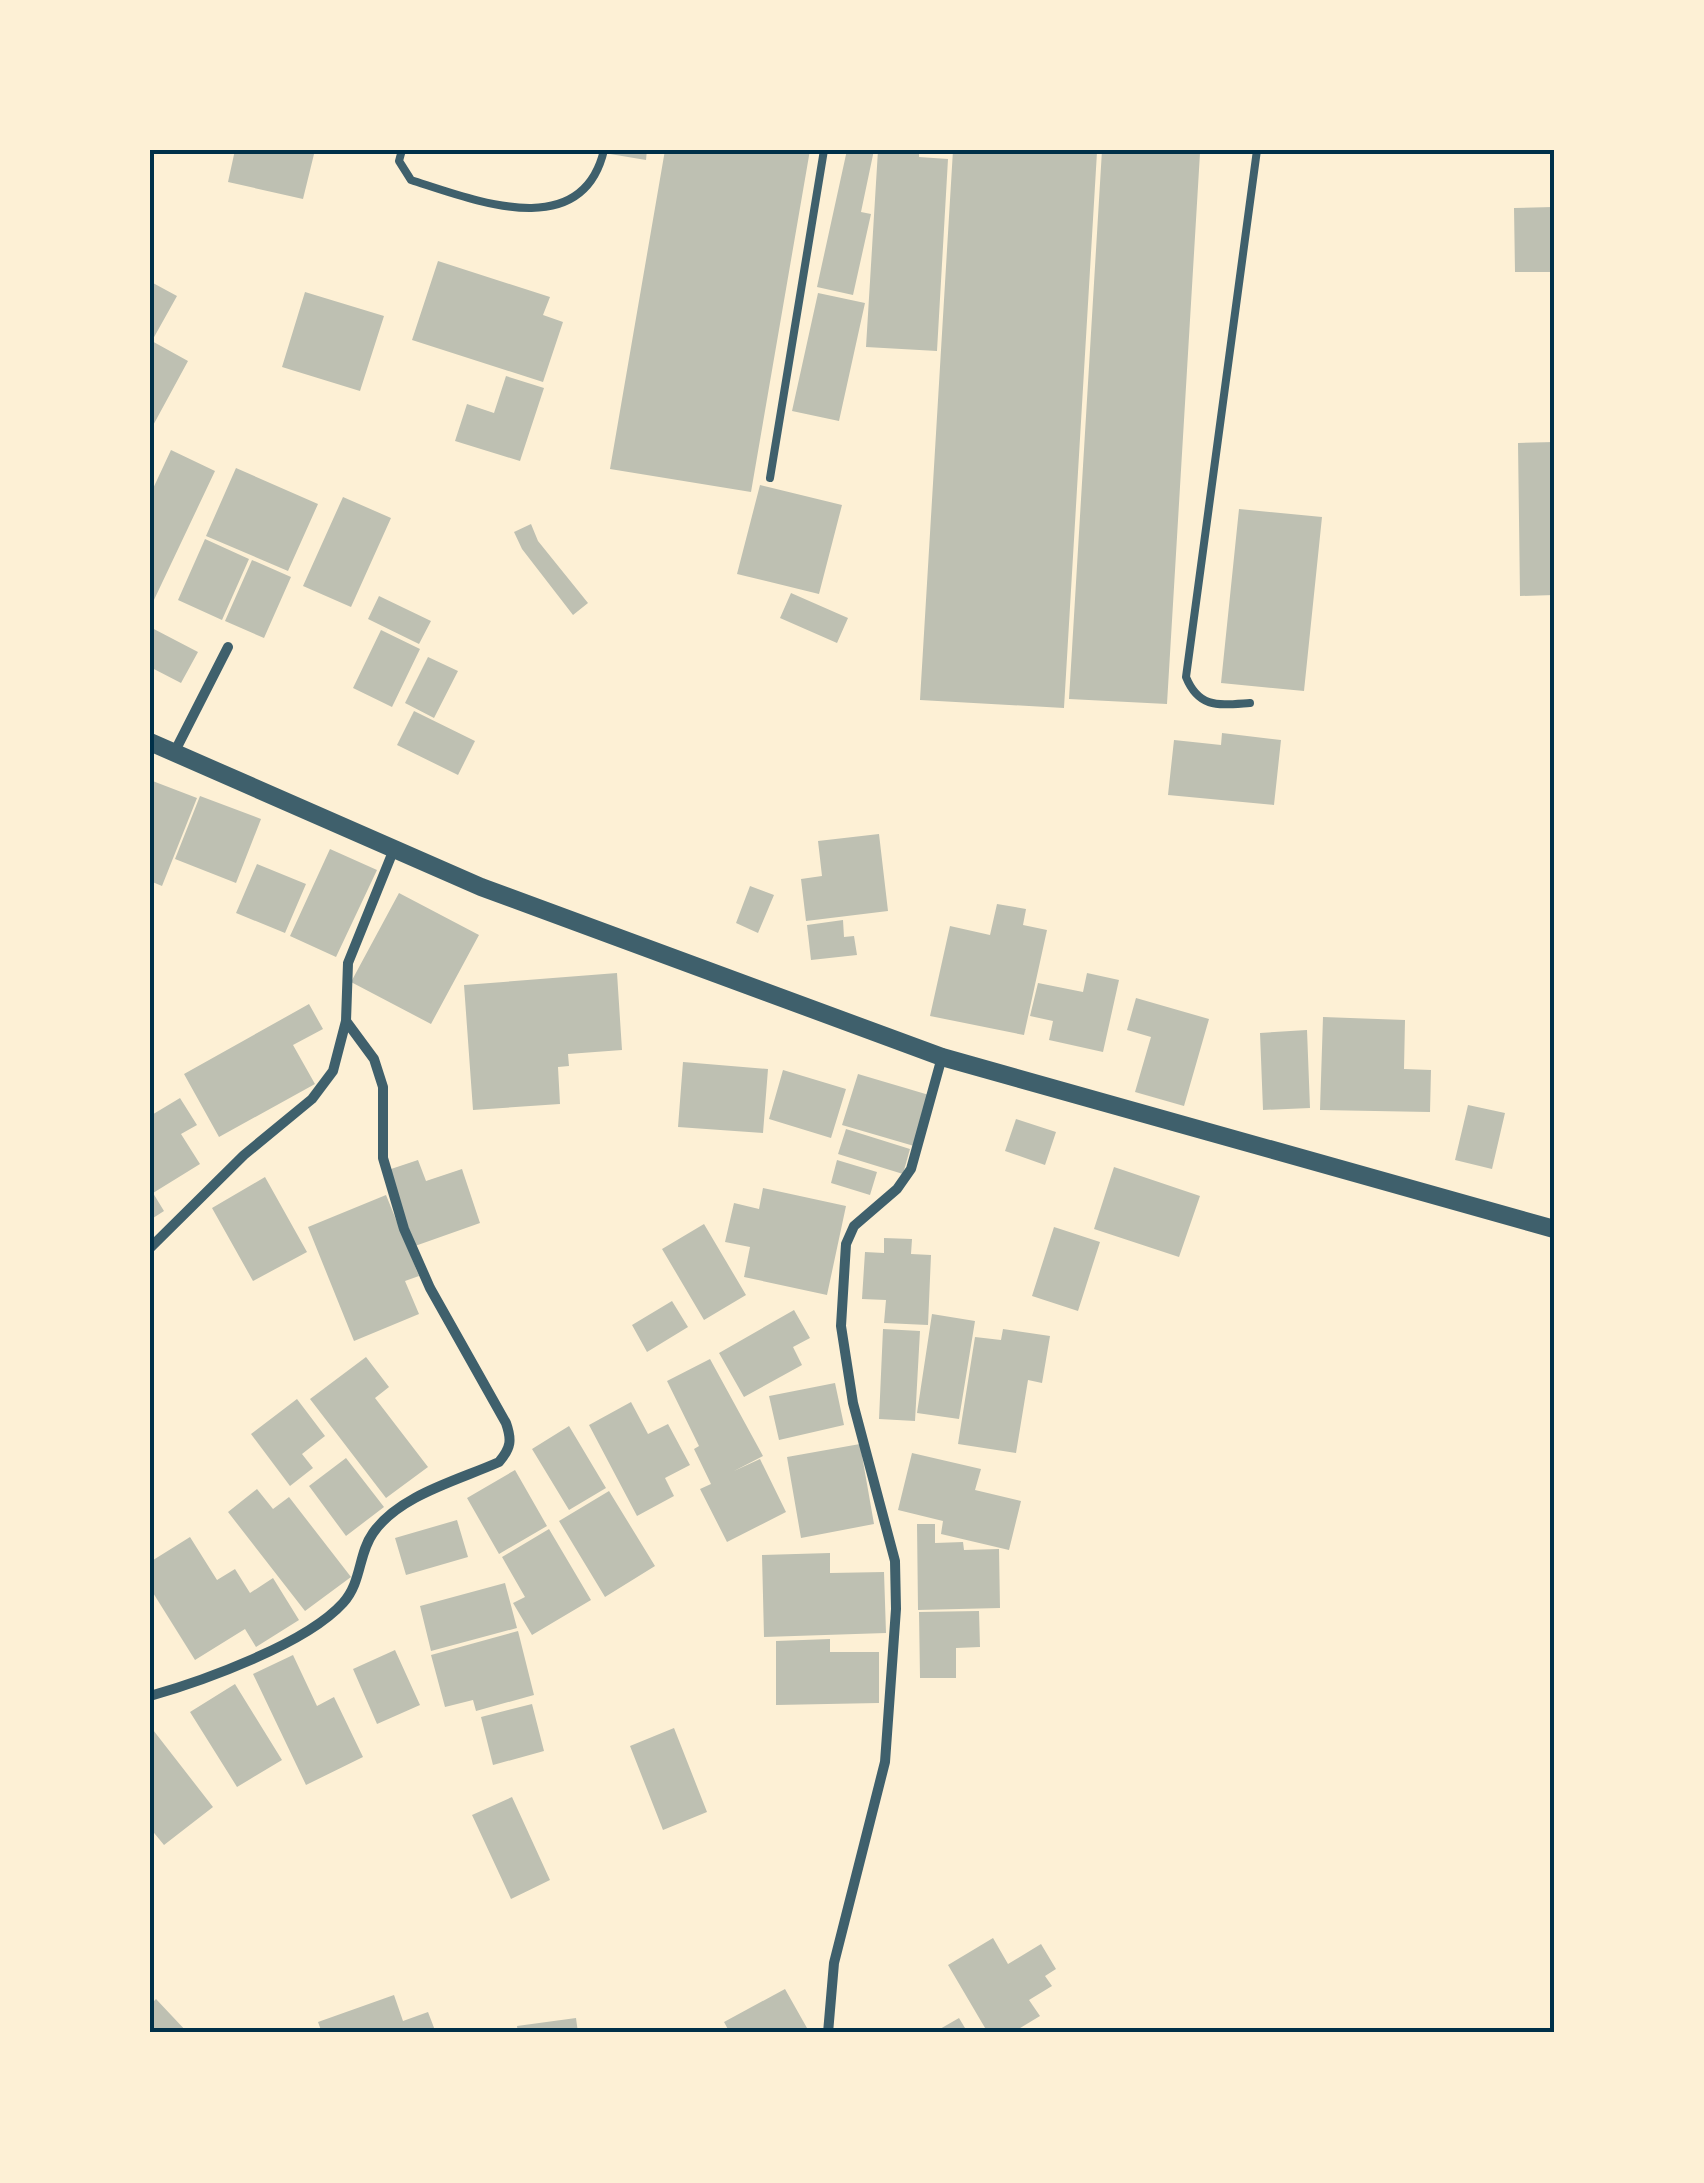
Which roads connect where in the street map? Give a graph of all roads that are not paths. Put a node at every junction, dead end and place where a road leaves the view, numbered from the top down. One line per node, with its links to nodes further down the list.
1 (402, 150): 2 (lane)
2 (604, 150)
3 (824, 150): 5 (lane)
4 (1257, 150): 7 (lane)
5 (770, 478)
6 (228, 647): 9 (street)
7 (1250, 702)
8 (150, 742): 9 (street)
9 (174, 753): 10 (street)
10 (394, 848): 11 (street); 12 (street)
11 (346, 1021): 14 (street); 15 (street)
12 (942, 1057): 13 (street); 16 (street)
13 (1554, 1229)
14 (150, 1248)
15 (150, 1696)
16 (828, 2033)

